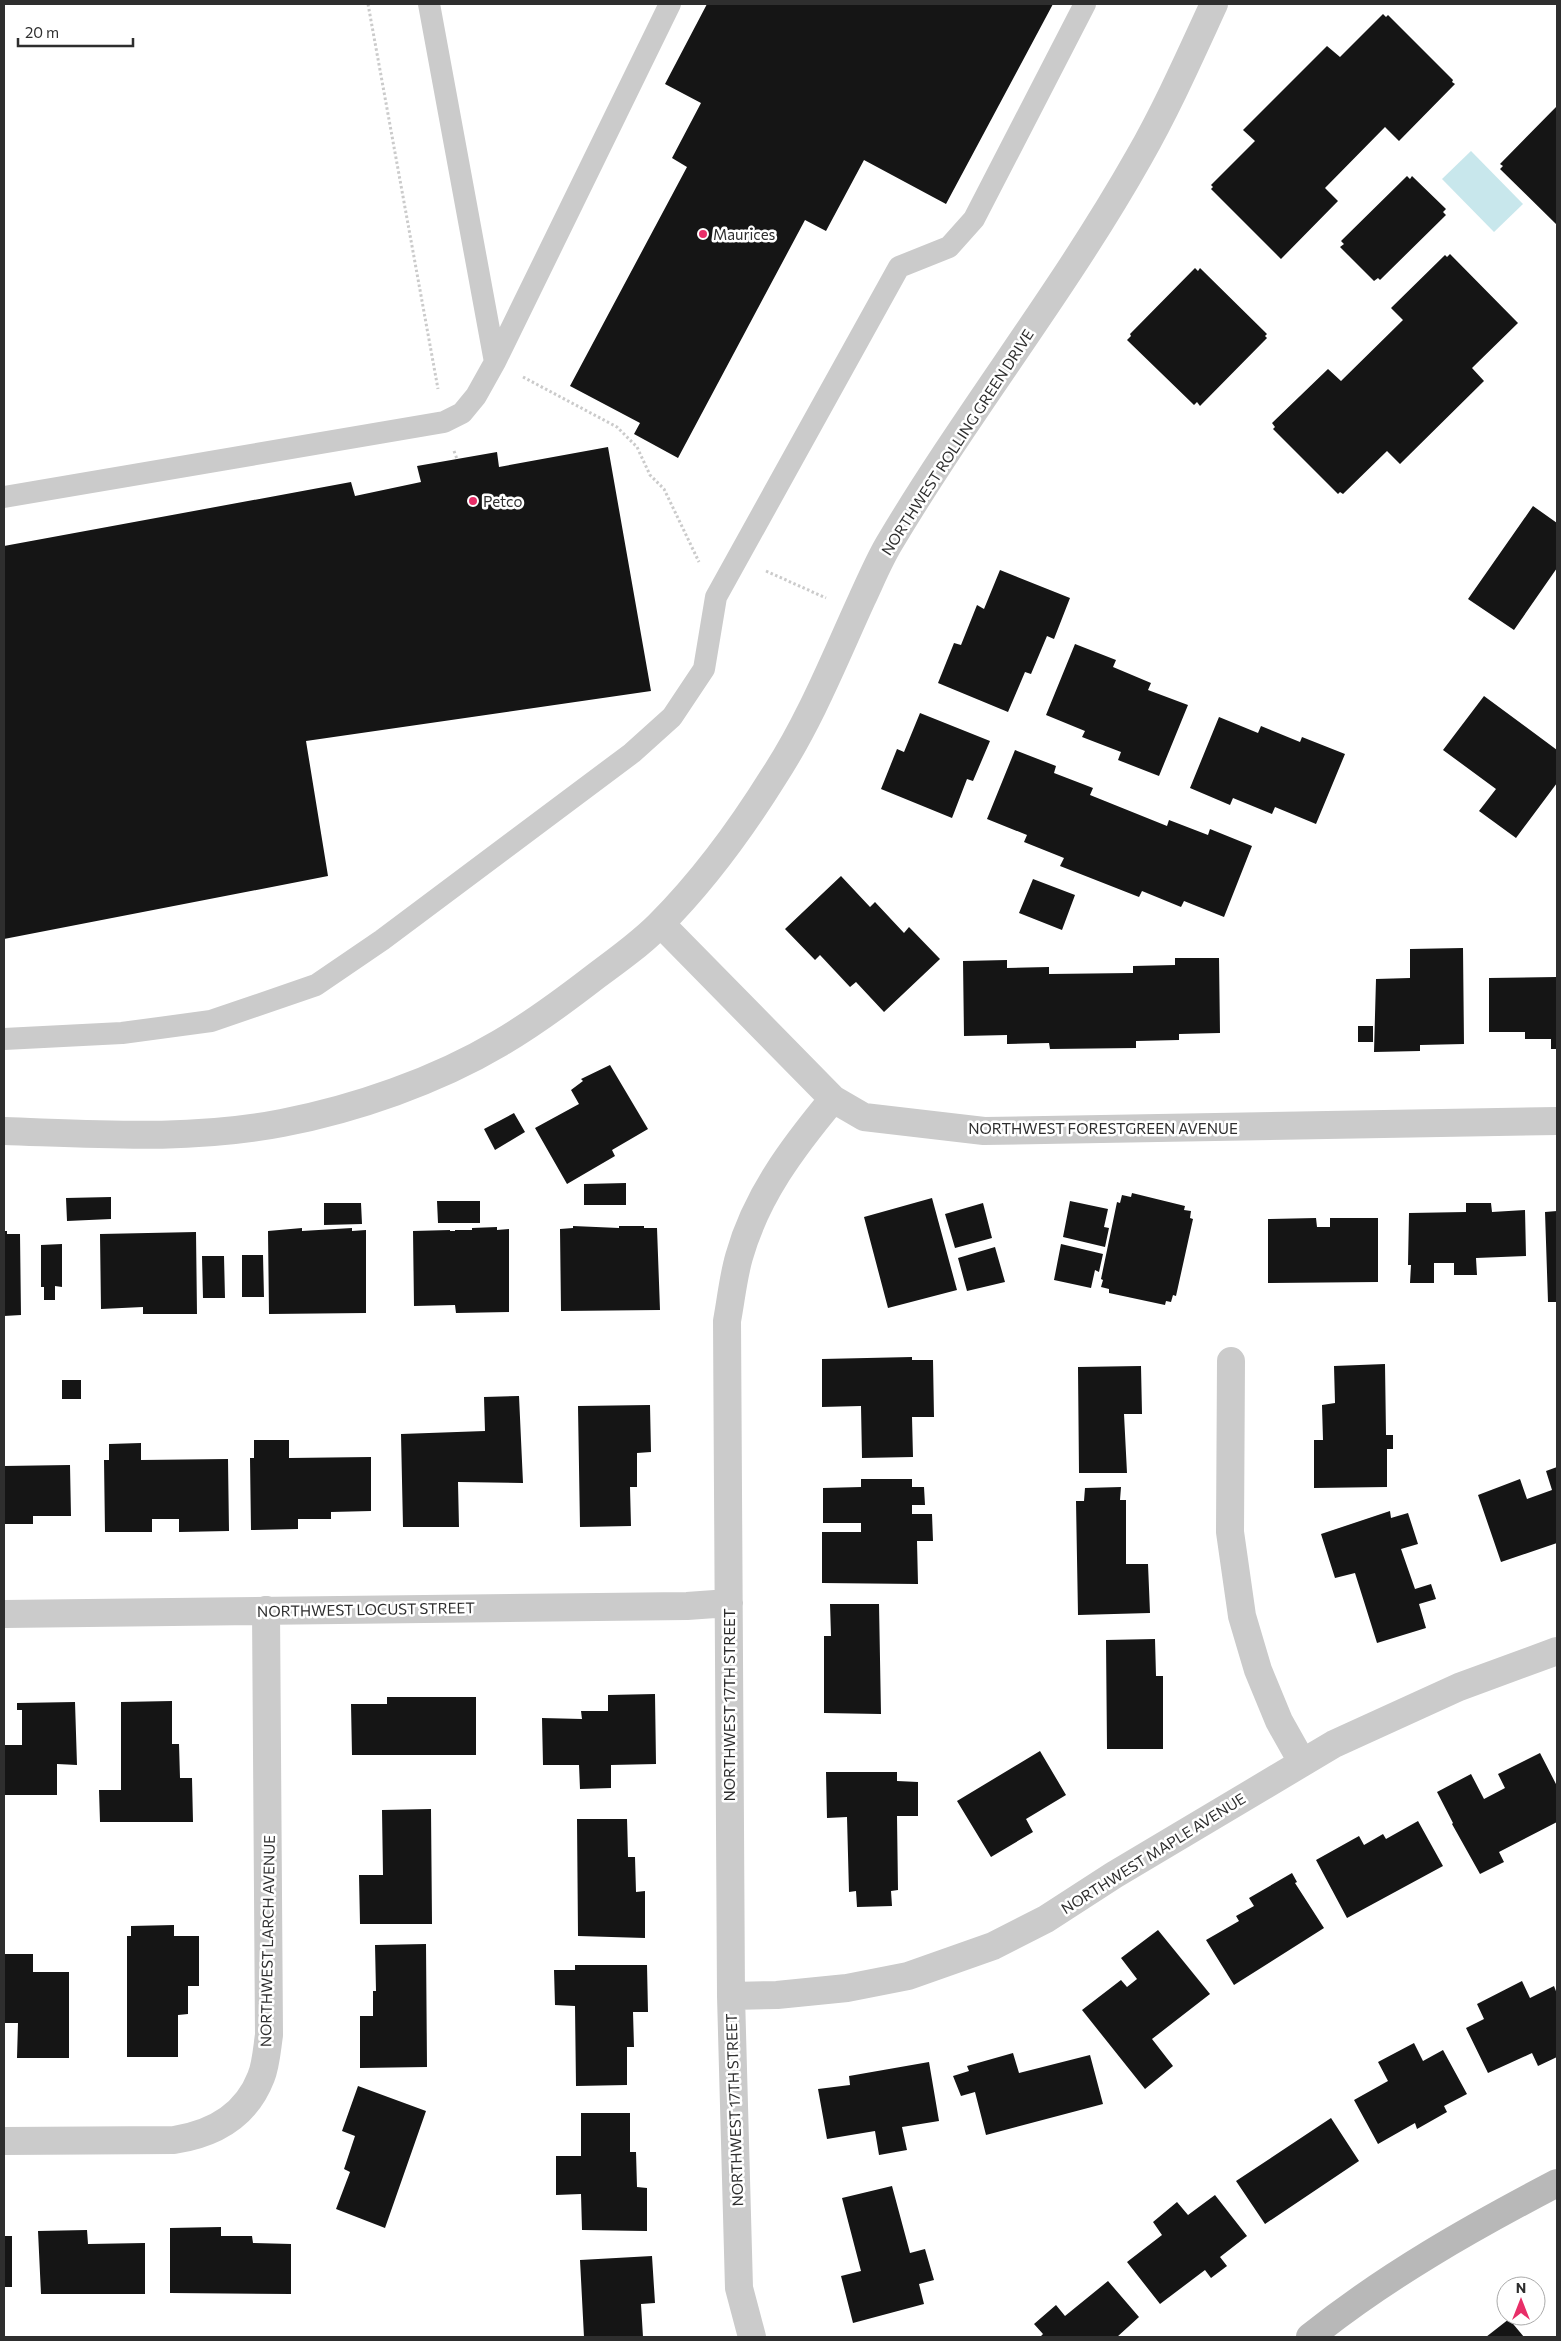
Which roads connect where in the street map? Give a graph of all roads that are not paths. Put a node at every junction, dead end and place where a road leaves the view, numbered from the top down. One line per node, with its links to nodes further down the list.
1 (429, 4): 5 (lane)
2 (670, 4): 5 (lane)
3 (1085, 4): 8 (lane)
4 (1214, 4): 7 (street, NORTHWEST ROLLING GREEN DRIVE)
5 (495, 362): 6 (lane)
6 (4, 497)
7 (660, 924): 9 (street, NORTHWEST FORESTGREEN AVENUE); 11 (street)
8 (4, 1039)
9 (833, 1099): 10 (street, NORTHWEST FORESTGREEN AVENUE); 13 (street, NORTHWEST 17TH STREET)
10 (1557, 1121)
11 (4, 1131)
12 (1231, 1361): 17 (street)
13 (729, 1602): 14 (street, NORTHWEST LOCUST STREET); 18 (street, NORTHWEST 17TH STREET)
14 (266, 1610): 15 (street, NORTHWEST LOCUST STREET); 19 (street, NORTHWEST LARCH AVENUE)
15 (4, 1614)
16 (1557, 1651): 17 (street, NORTHWEST MAPLE AVENUE)
17 (1302, 1762): 18 (street, NORTHWEST MAPLE AVENUE)
18 (731, 1996): 22 (street, NORTHWEST 17TH STREET)
19 (4, 2141)
20 (1557, 2183): 21 (main road)
21 (1326, 2332)
22 (752, 2337)

